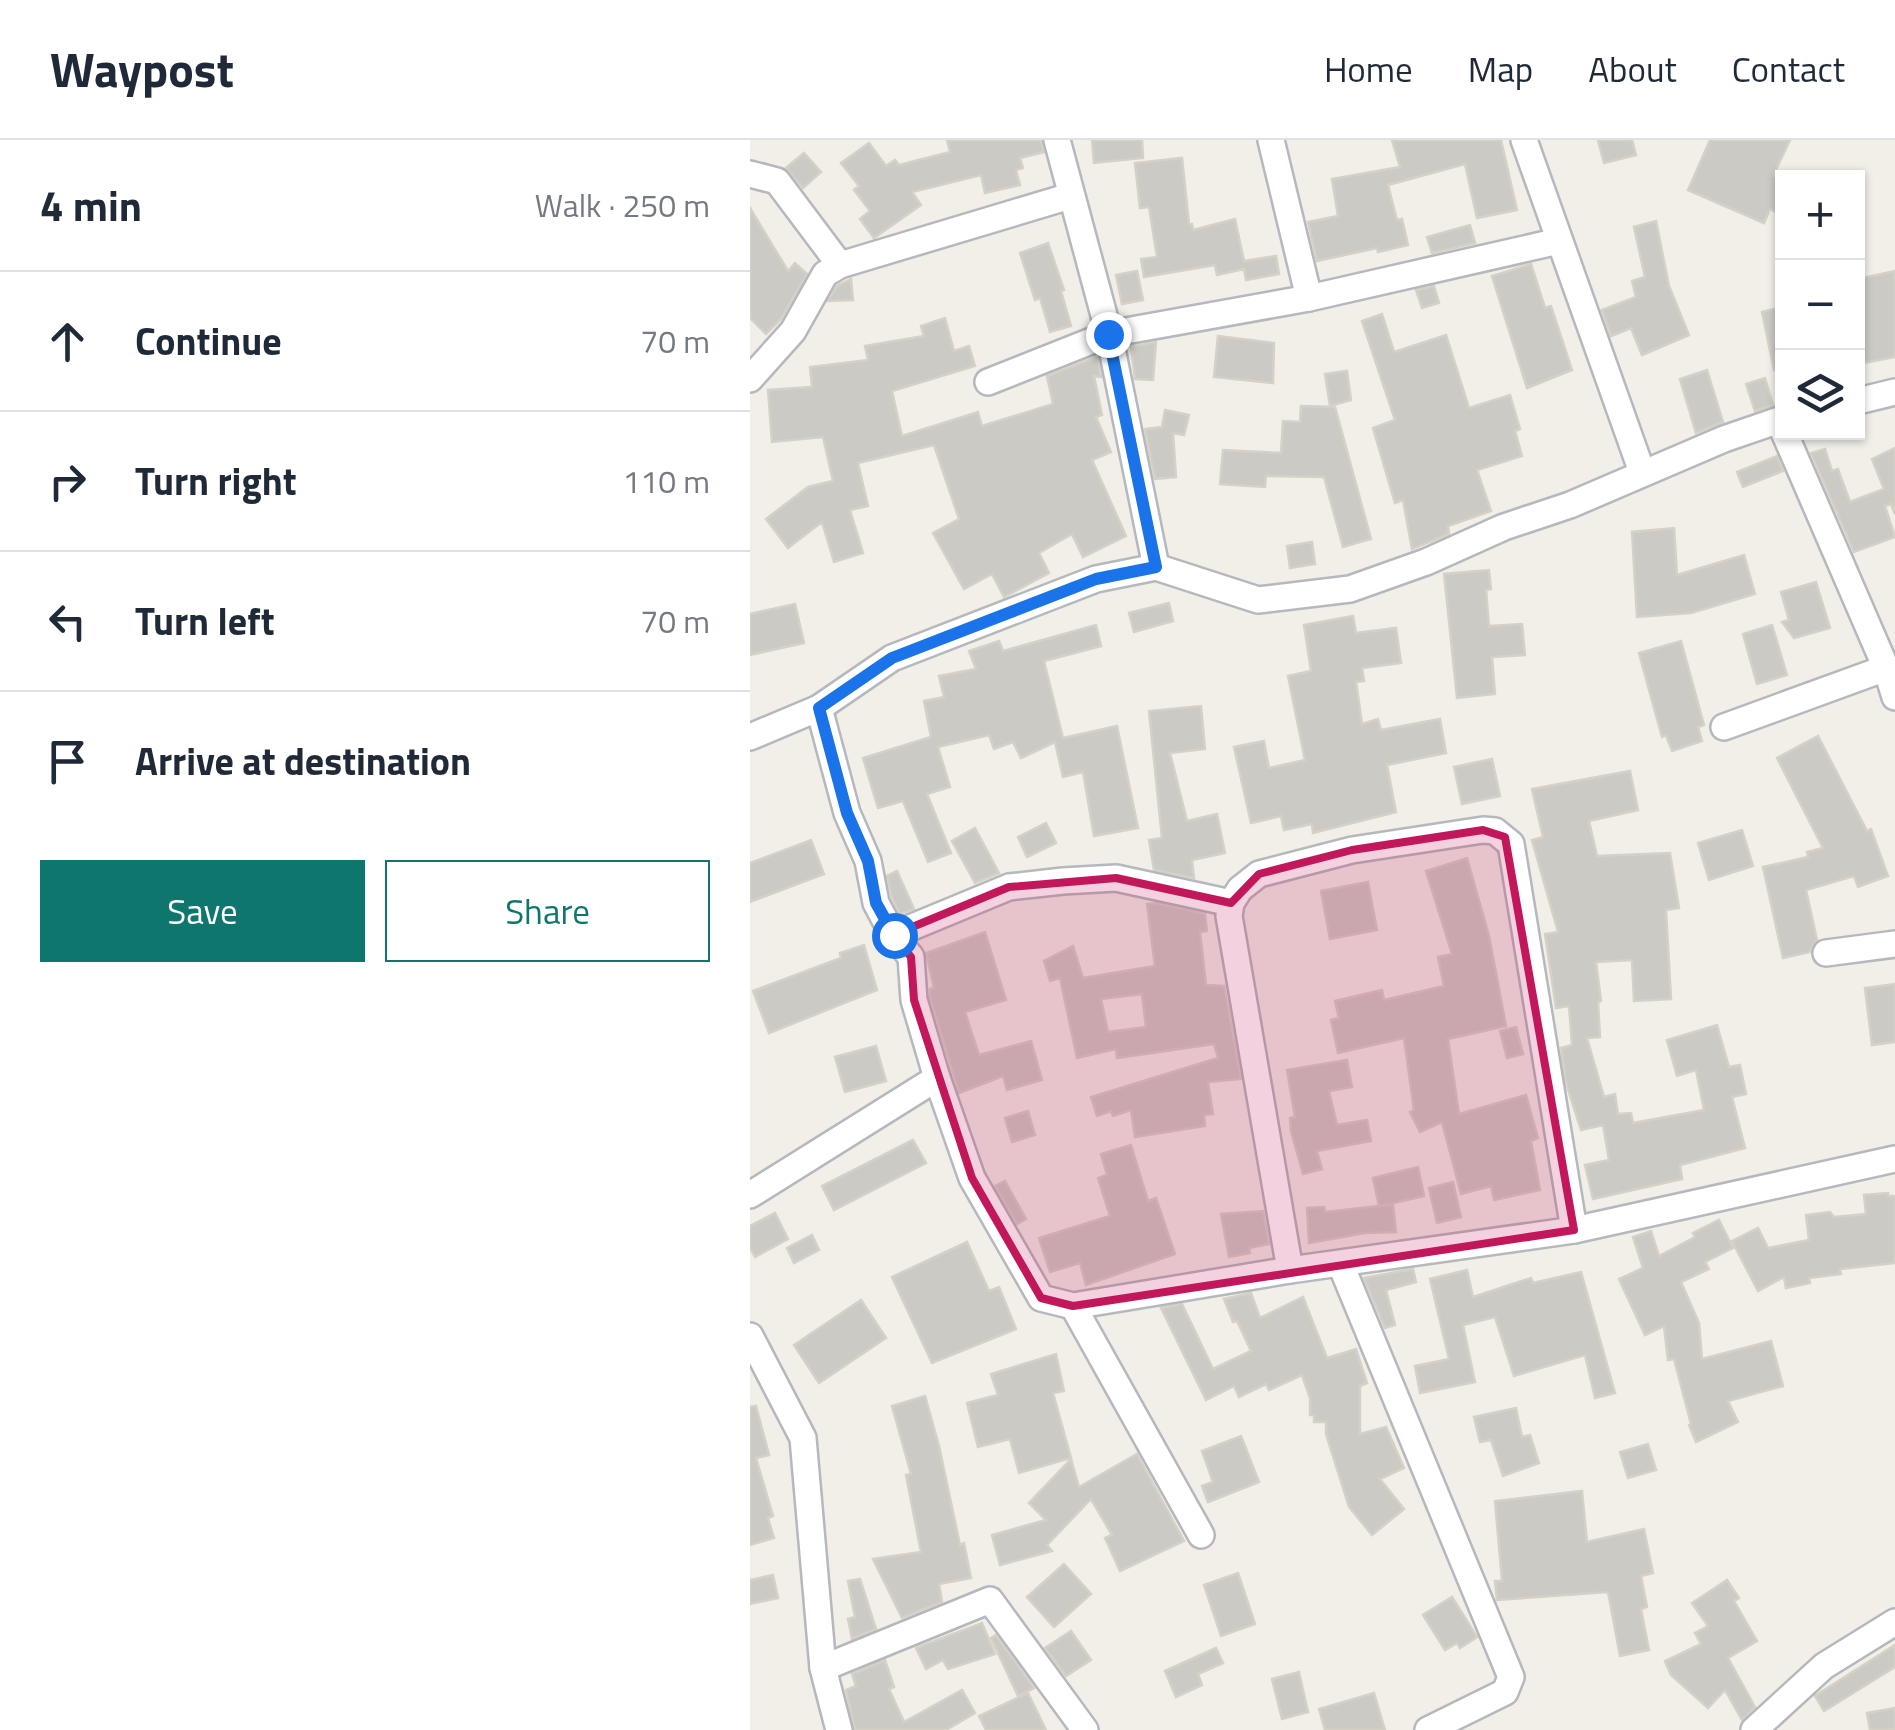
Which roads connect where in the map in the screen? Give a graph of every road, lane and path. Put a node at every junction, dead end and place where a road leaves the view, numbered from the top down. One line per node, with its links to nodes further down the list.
1 (1057, 140): 5 (street)
2 (1271, 140): 8 (street)
3 (1524, 140): 6 (street)
4 (750, 174): 7 (street)
5 (1070, 196): 7 (street); 9 (street)
6 (1559, 241): 8 (street); 16 (street)
7 (840, 265): 10 (street)
8 (1309, 298): 9 (street)
9 (1108, 334): 11 (street); 17 (street)
10 (750, 379)
11 (988, 382)
12 (1895, 392): 13 (street)
13 (1865, 399)
14 (1775, 428): 16 (street)
15 (1788, 440): 18 (street)
16 (1642, 472): 17 (street)
17 (1156, 567): 20 (street)
18 (1886, 668): 19 (street); 21 (street)
19 (1895, 696)
20 (819, 708): 22 (street); 24 (street)
21 (1724, 728)
22 (750, 737)
23 (1231, 903): 24 (street); 30 (street); 32 (street)
24 (894, 935): 27 (street)
25 (1895, 944): 26 (street)
26 (1826, 953)
27 (937, 1078): 29 (street); 33 (street)
28 (1895, 1159): 30 (street)
29 (750, 1195)
30 (1574, 1230): 31 (street)
31 (1341, 1264): 32 (street); 41 (street)
32 (1290, 1270): 33 (street)
33 (1073, 1306): 36 (street)
34 (750, 1336): 35 (street)
35 (759, 1373): 38 (street)
36 (1201, 1535)
37 (1895, 1622): 42 (street)
38 (823, 1668): 39 (street); 40 (street)
39 (839, 1730)
40 (1085, 1730)
41 (1428, 1730)
42 (1754, 1730)

